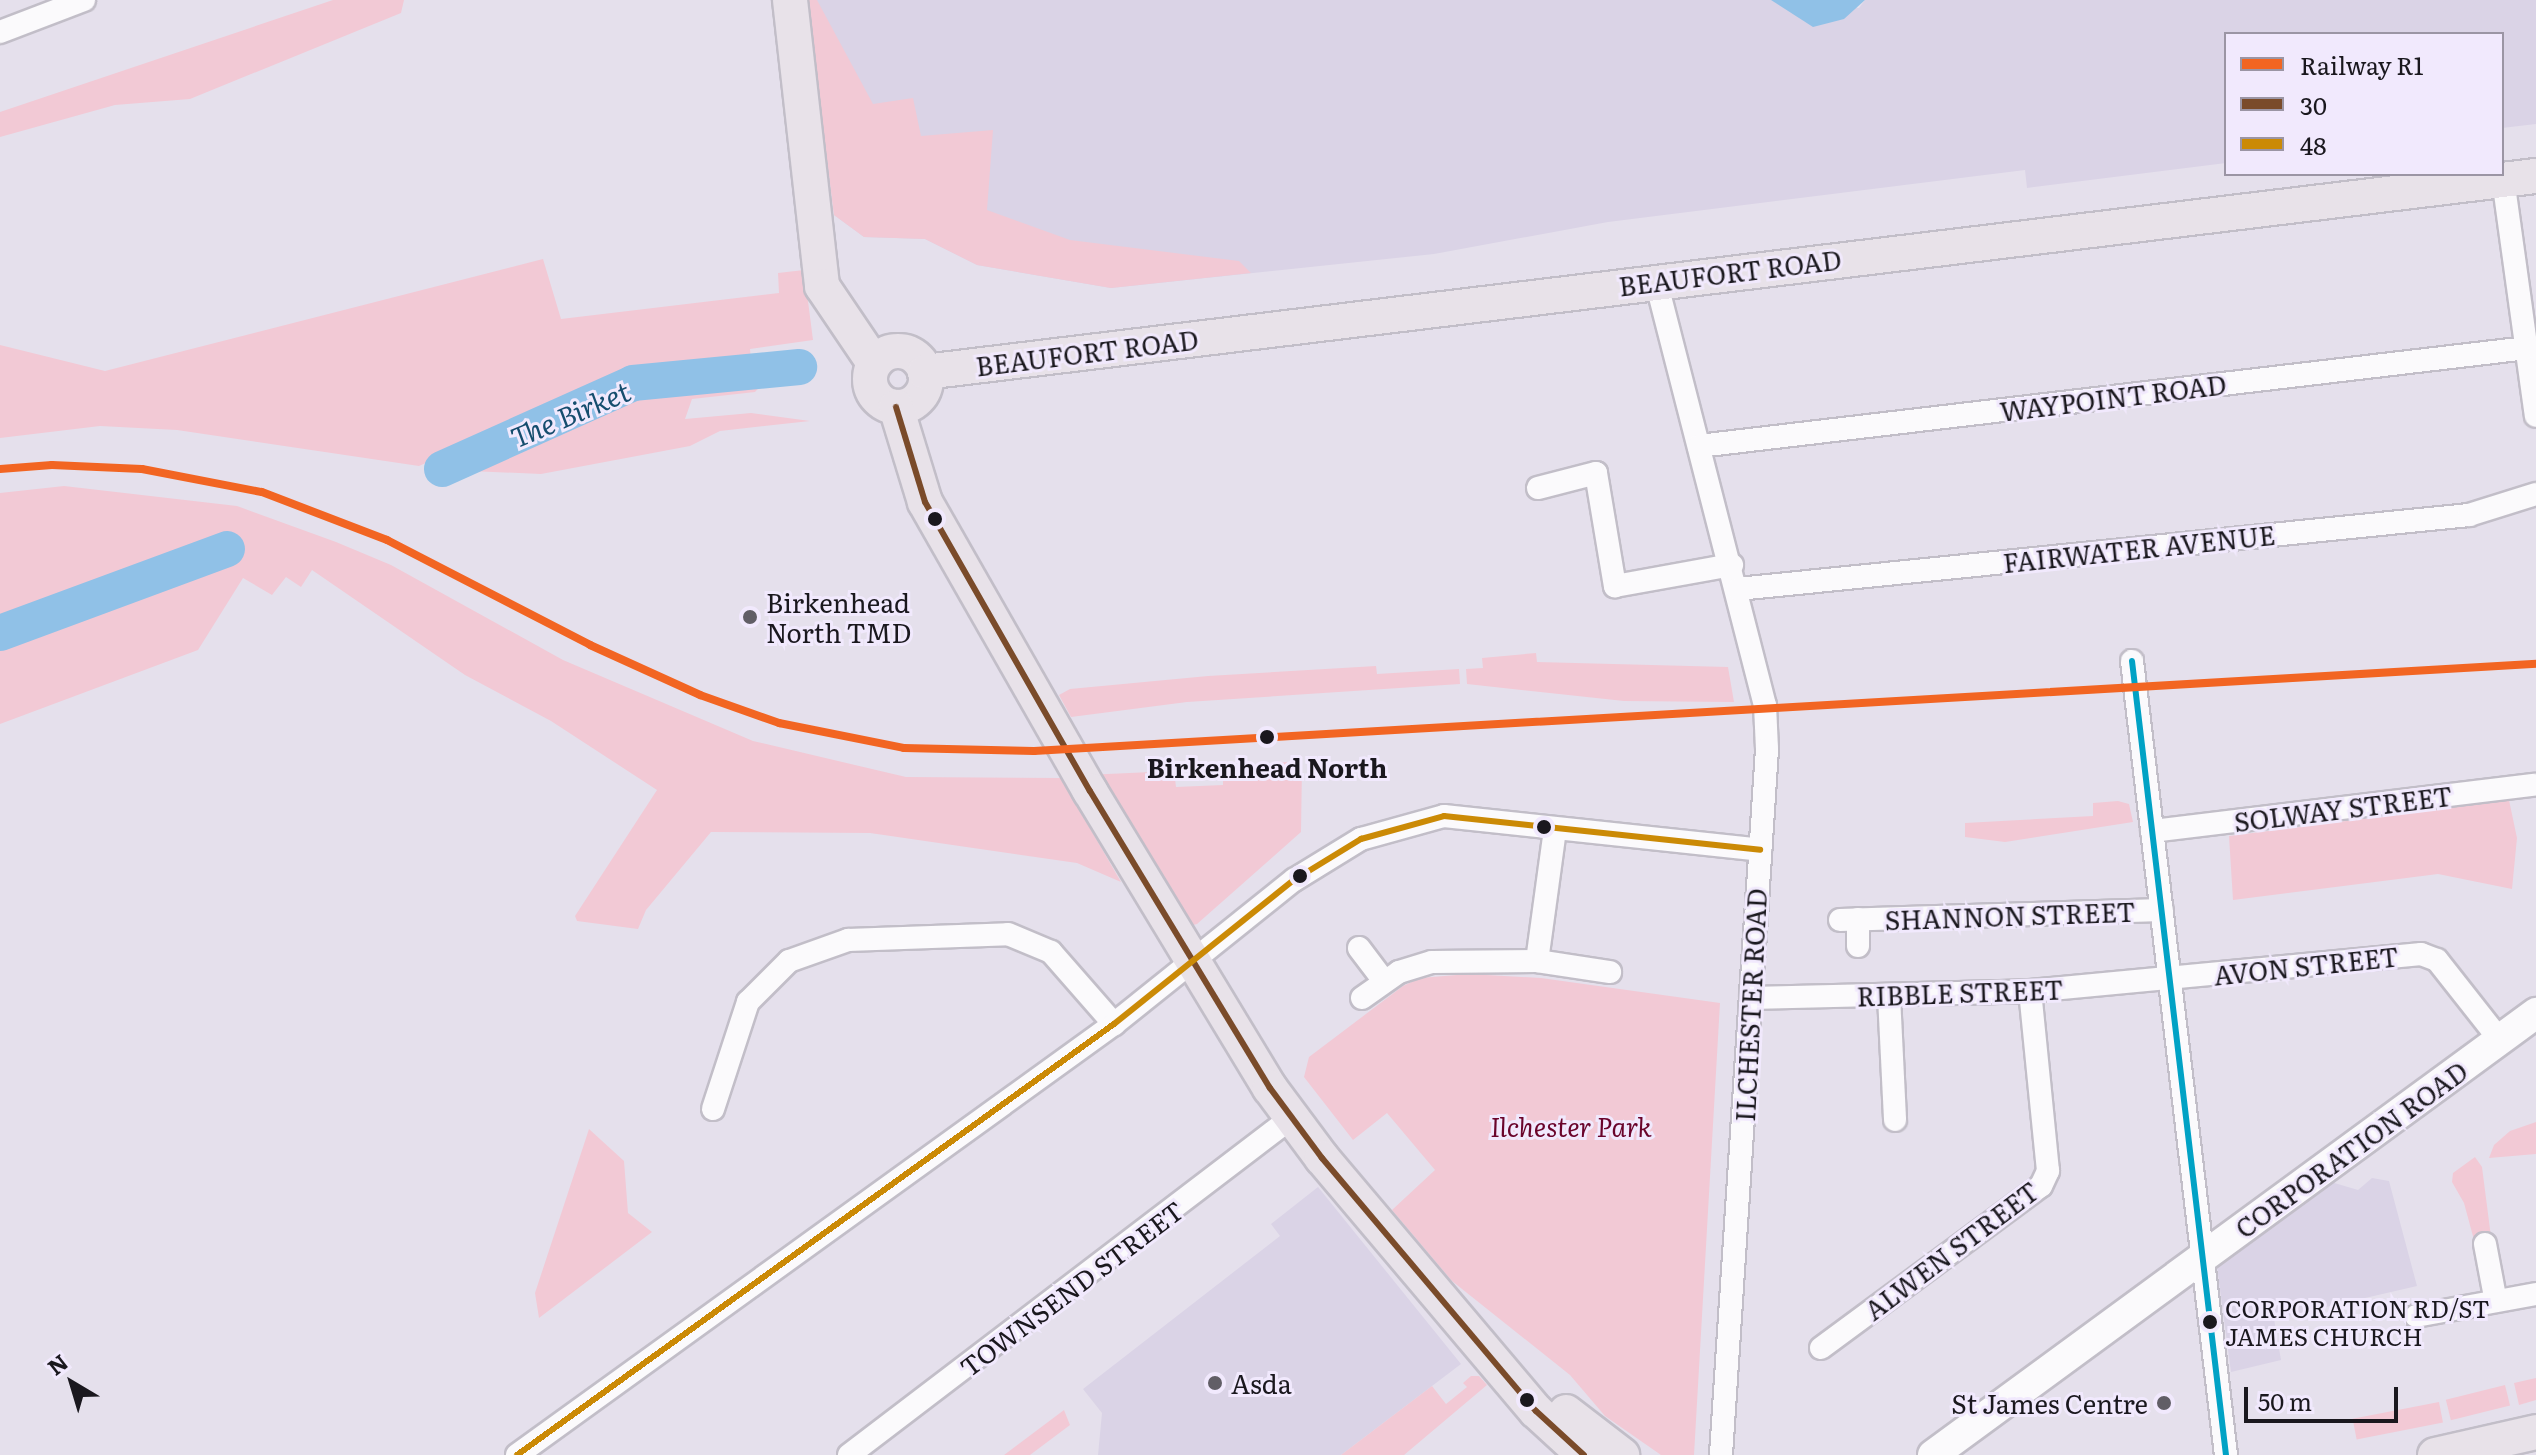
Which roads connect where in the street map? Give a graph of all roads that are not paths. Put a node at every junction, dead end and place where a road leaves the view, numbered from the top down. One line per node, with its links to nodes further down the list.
1 (84, 0): 3 (street)
2 (790, 0): 7 (main road)
3 (0, 32)
4 (2520, 178): 5 (main road, BEAUFORT ROAD); 6 (street)
5 (1656, 281): 8 (main road, BEAUFORT ROAD); 11 (street, ILCHESTER ROAD)
6 (2527, 348): 10 (street); 11 (street, WAYPOINT ROAD)
7 (874, 363): 8 (main road); 9 (main road)
8 (925, 372): 9 (main road)
9 (896, 407): 25 (main road)
10 (2536, 416)
11 (1699, 446): 14 (street, ILCHESTER ROAD)
12 (1538, 488): 14 (street)
13 (2536, 494): 15 (street, FAIRWATER AVENUE)
14 (1732, 565): 15 (street, ILCHESTER ROAD)
15 (1738, 589): 20 (street, ILCHESTER ROAD)
16 (2132, 661): 19 (street)
17 (2534, 785): 19 (street, SOLWAY STREET)
18 (1555, 829): 20 (street); 24 (street); 25 (street)
19 (2152, 831): 21 (street)
20 (1760, 850): 32 (street, ILCHESTER ROAD)
21 (2162, 910): 22 (street, SHANNON STREET); 27 (street)
22 (1858, 946)
23 (1359, 948): 28 (street)
24 (1537, 961): 26 (street); 28 (street)
25 (1195, 962): 34 (street); 37 (main road)
26 (1610, 972)
27 (2169, 980): 29 (street, RIBBLE STREET); 35 (street, AVON STREET); 40 (street)
28 (1384, 981): 31 (street)
29 (2030, 991): 30 (street, RIBBLE STREET); 45 (street, ALWEN STREET)
30 (1889, 996): 32 (street, RIBBLE STREET); 38 (street)
31 (1362, 998)
32 (1751, 998): 51 (street, ILCHESTER ROAD)
33 (2536, 1013): 35 (street, CORPORATION ROAD)
34 (1114, 1024): 36 (street); 47 (street)
35 (2500, 1040): 40 (street, CORPORATION ROAD)
36 (713, 1109)
37 (1291, 1118): 43 (main road); 48 (street, TOWNSEND STREET)
38 (1895, 1120)
39 (2485, 1244): 42 (street)
40 (2203, 1258): 52 (street, CORPORATION ROAD); 53 (street)
41 (2536, 1294): 42 (street)
42 (2495, 1297): 44 (street)
43 (1453, 1310): 49 (main road); 50 (main road)
44 (2416, 1316)
45 (1821, 1348)
46 (2536, 1432): 54 (main road)
47 (517, 1455)
48 (849, 1455)
49 (1584, 1455)
50 (1622, 1455)
51 (1721, 1455)
52 (1933, 1455)
53 (2226, 1455)
54 (2435, 1455)

